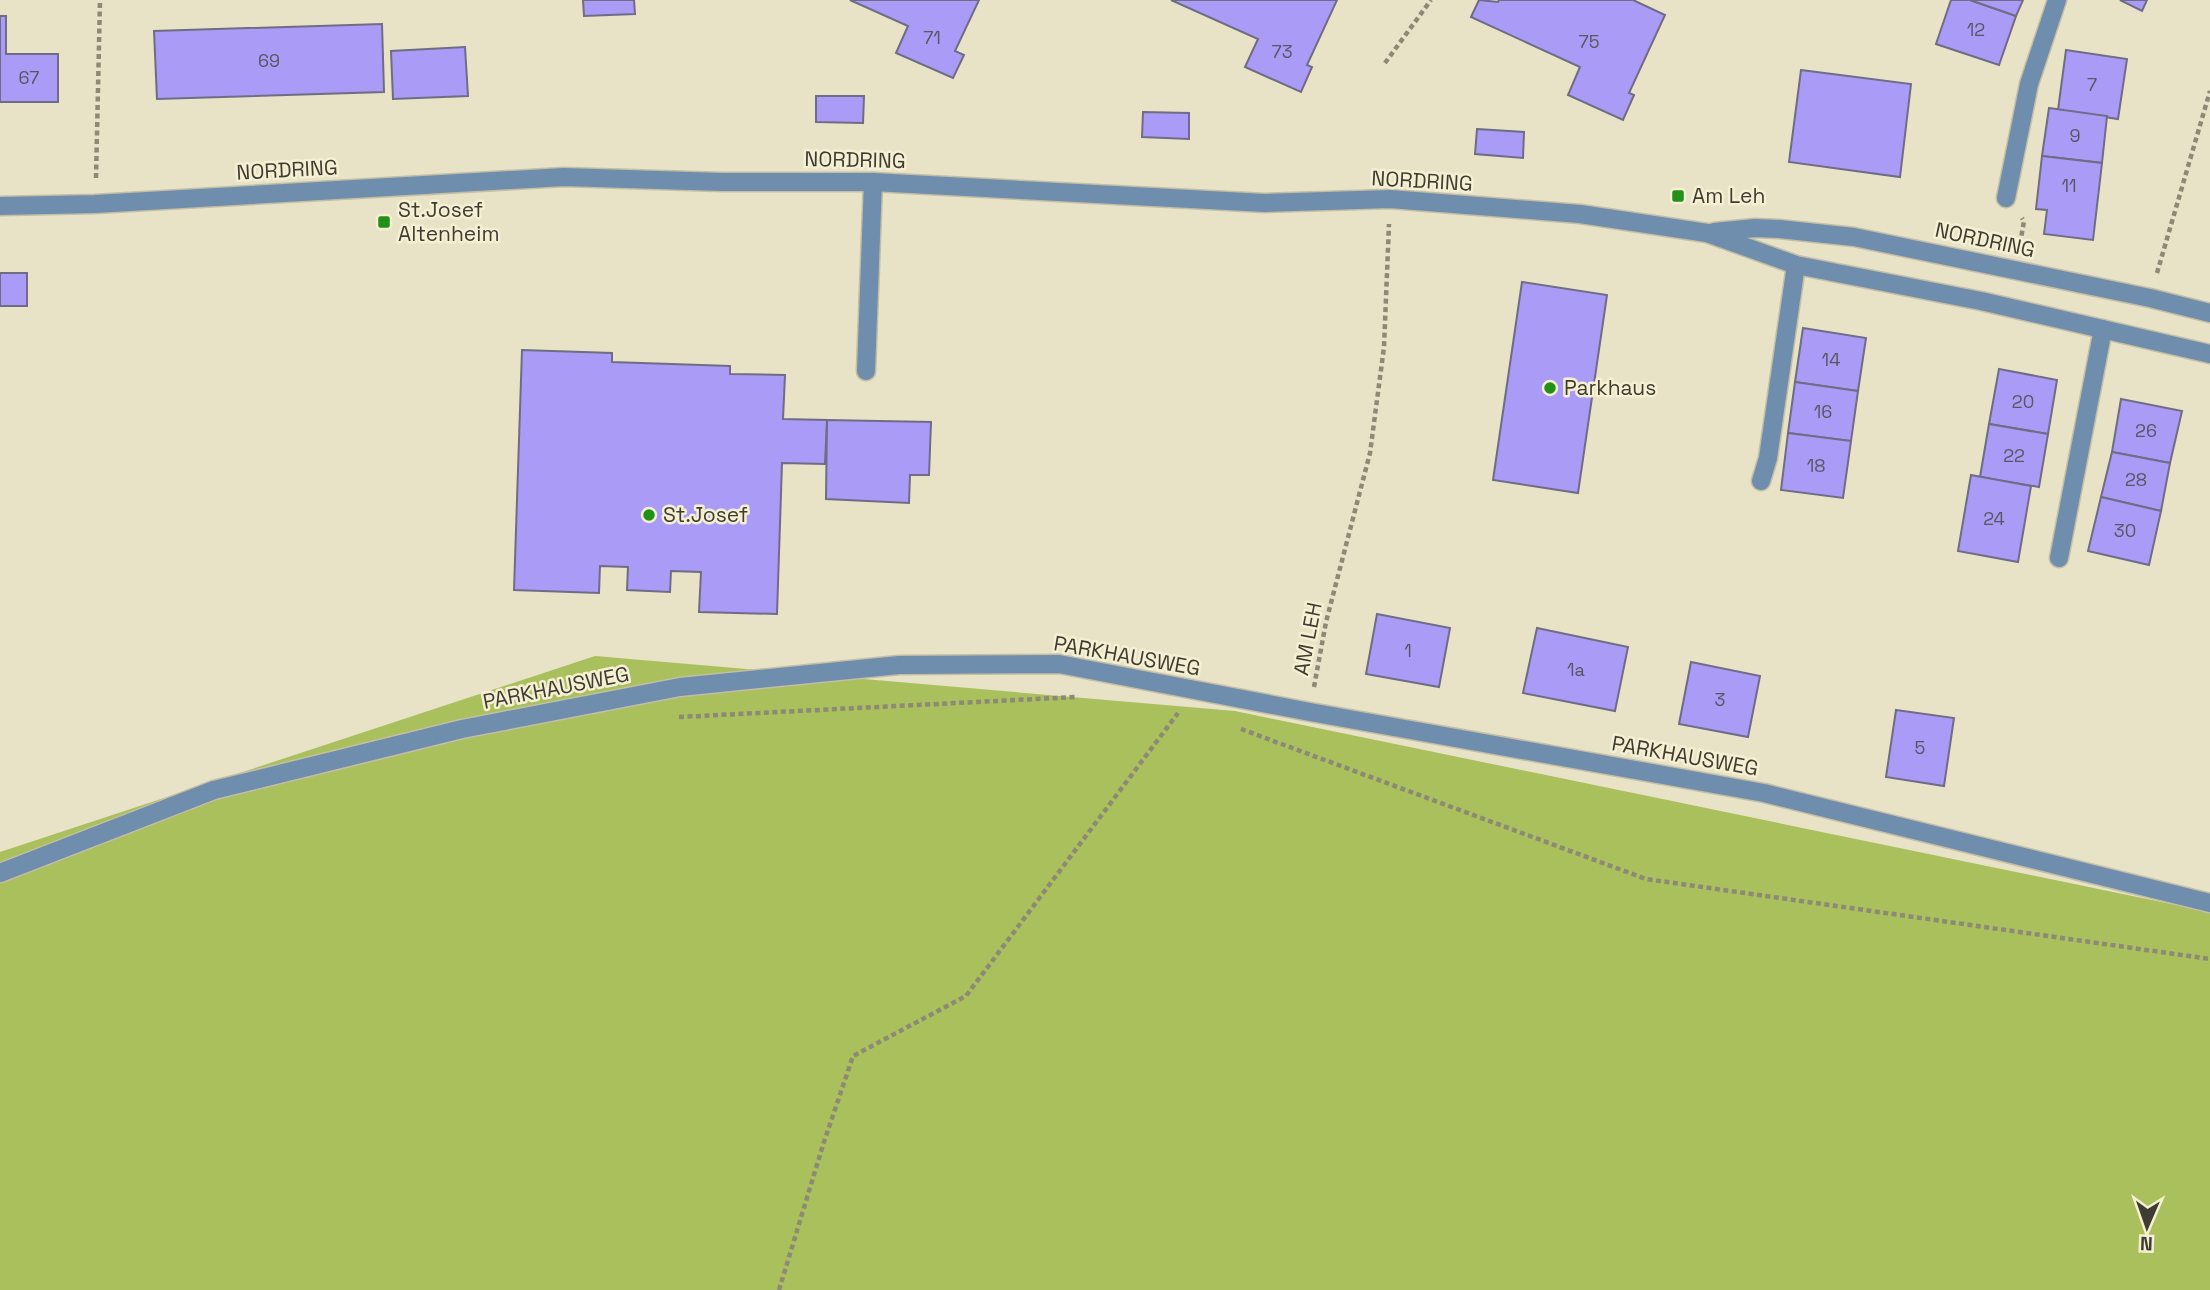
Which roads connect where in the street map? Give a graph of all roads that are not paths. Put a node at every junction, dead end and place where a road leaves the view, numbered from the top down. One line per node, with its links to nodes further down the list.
1 (2057, 0): 3 (street)
2 (873, 182): 4 (street, NORDRING); 5 (street, NORDRING); 10 (street)
3 (2007, 198)
4 (0, 206)
5 (1707, 233): 6 (street, NORDRING); 7 (street, NORDRING)
6 (1796, 265): 8 (street, NORDRING); 11 (street)
7 (2210, 313)
8 (2103, 329): 9 (street, NORDRING); 12 (street)
9 (2210, 354)
10 (866, 371)
11 (1761, 481)
12 (2059, 558)
13 (0, 873): 14 (street, PARKHAUSWEG)
14 (2210, 903)

